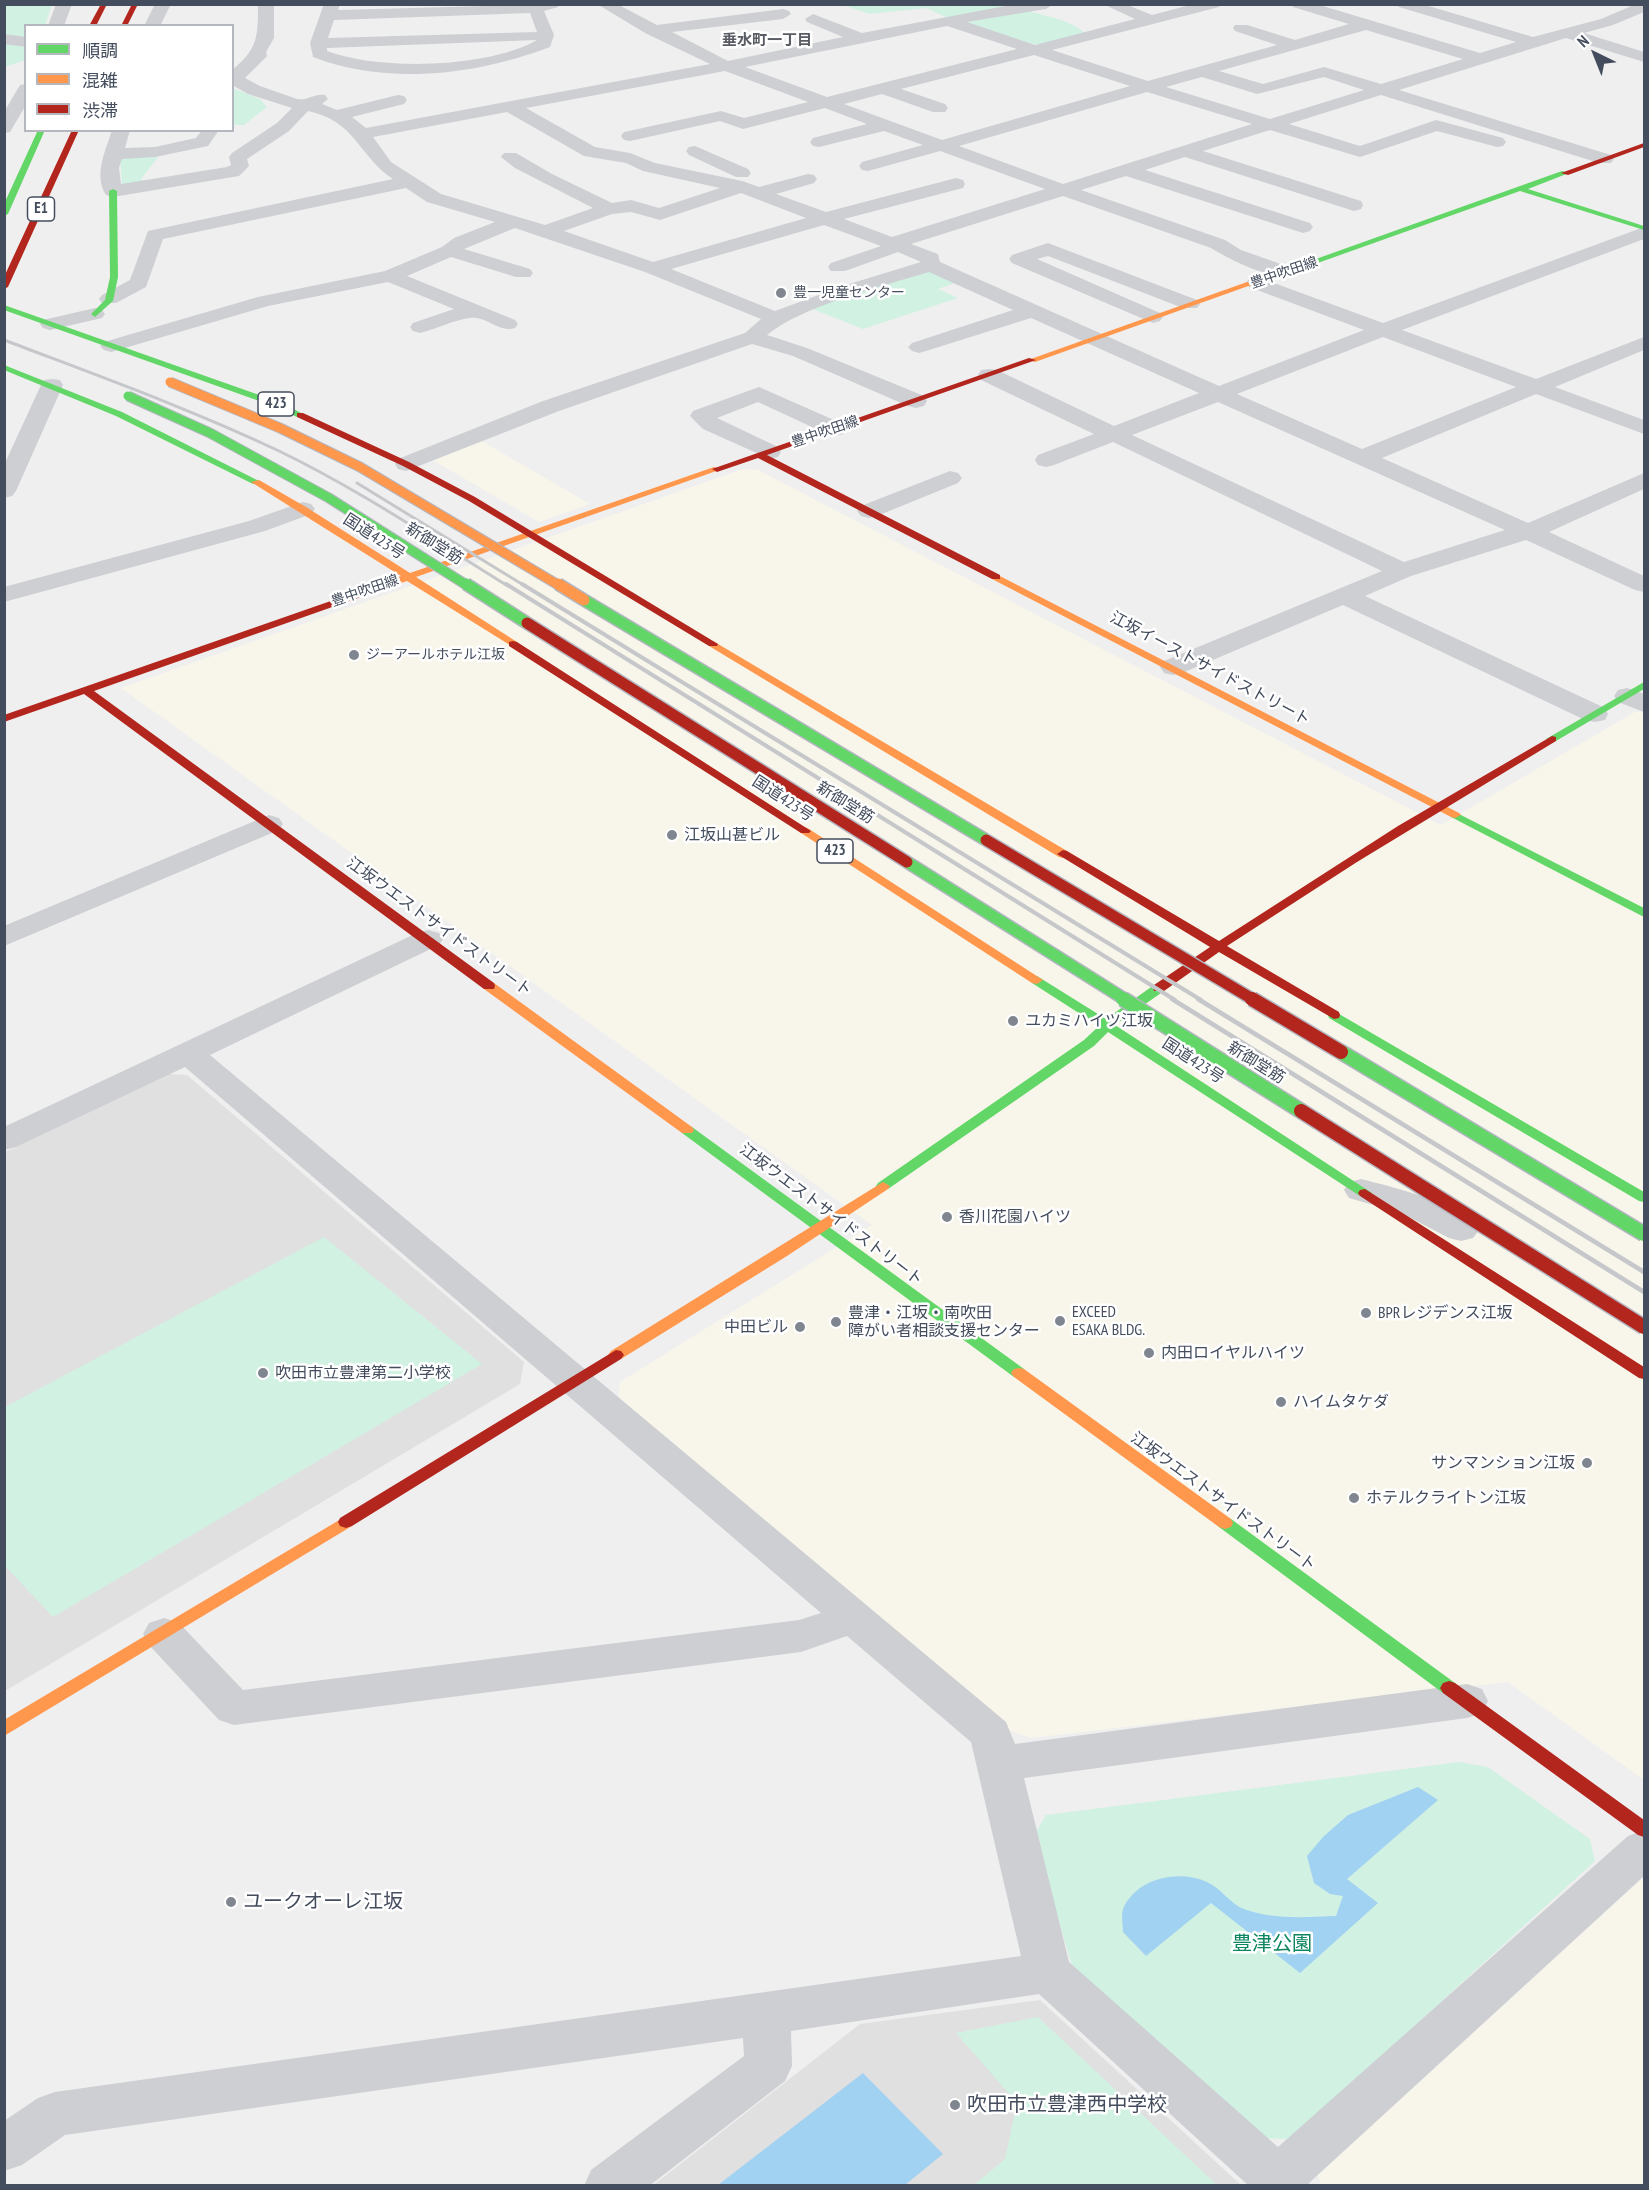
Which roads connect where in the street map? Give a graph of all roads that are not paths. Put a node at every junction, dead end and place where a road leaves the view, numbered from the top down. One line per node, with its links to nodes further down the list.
1 (64, 4): 23 (street)
2 (104, 4): 24 (main road)
3 (135, 4): 25 (main road)
4 (163, 4): 26 (street)
5 (266, 4): 43 (street)
6 (1046, 4): 20 (street)
7 (1110, 4): 19 (street)
8 (1214, 4): 19 (street)
9 (1404, 4): 39 (street)
10 (541, 6): 14 (street); 33 (street)
11 (1644, 7): 21 (street)
12 (611, 8): 13 (street); 30 (street)
13 (652, 8)
14 (330, 10): 40 (street)
15 (922, 11): 20 (street)
16 (1294, 11): 27 (street)
17 (772, 14): 28 (street)
18 (813, 19): 37 (street)
19 (1150, 20): 34 (street)
20 (946, 21): 37 (street); 42 (street)
21 (1607, 22): 31 (street); 32 (street)
22 (1076, 23): 34 (street)
23 (57, 24)
24 (93, 24)
25 (125, 24)
26 (153, 24)
27 (1365, 25): 41 (street); 45 (street)
28 (707, 28): 30 (street); 36 (street)
29 (1241, 28): 41 (street)
30 (651, 30): 36 (street)
31 (1635, 30)
32 (1566, 33): 39 (street); 44 (street)
33 (546, 35): 40 (street); 40 (street)
34 (1095, 35): 42 (street)
35 (4, 39): 38 (street)
36 (670, 39): 47 (street)
37 (861, 39): 47 (street)
38 (24, 42)
39 (1533, 42): 45 (street)
40 (318, 43)
41 (1294, 45): 48 (street)
42 (1038, 50): 52 (street); 56 (street)
43 (258, 51): 46 (street); 54 (street)
44 (1644, 57)
45 (1481, 59): 55 (street)
46 (234, 66)
47 (726, 66): 53 (street); 63 (street)
48 (1201, 71): 52 (street); 55 (street)
49 (840, 80): 56 (street)
50 (820, 81): 53 (street)
51 (288, 82): 54 (street)
52 (1150, 87): 69 (street); 79 (street)
53 (784, 88): 58 (street); 61 (street)
54 (254, 90): 62 (street)
55 (1385, 90): 69 (street); 87 (street)
56 (877, 91): 61 (street); 64 (street)
57 (338, 95): 62 (street)
58 (750, 96)
59 (16, 98): 70 (street)
60 (398, 100): 66 (street)
61 (827, 104): 65 (street); 68 (street)
62 (304, 105): 66 (street); 100 (street)
63 (511, 107): 75 (street); 81 (street)
64 (939, 108)
65 (785, 114): 67 (street); 76 (street)
66 (336, 116): 75 (street)
67 (805, 121)
68 (885, 125): 77 (street); 79 (street)
69 (1271, 126): 82 (street); 84 (street)
70 (4, 128)
71 (41, 132): 103 (main road, E1)
72 (75, 132): 120 (main road, E1)
73 (120, 132): 85 (street)
74 (210, 132): 85 (street)
75 (362, 134): 94 (street)
76 (630, 136)
77 (819, 142)
78 (1497, 142): 82 (street)
79 (941, 145): 88 (street); 99 (street)
80 (1644, 145): 87 (main road, 豊中吹田線)
81 (581, 147): 89 (street); 96 (street)
82 (1341, 148): 86 (street)
83 (695, 151): 98 (street)
84 (1187, 152): 90 (street); 101 (street)
85 (112, 154): 100 (street)
86 (1315, 157)
87 (1605, 159): 97 (main road, 豊中吹田線)
88 (868, 166)
89 (649, 167): 91 (street); 98 (street)
90 (1127, 170): 99 (street); 106 (street)
91 (617, 176)
92 (808, 179): 98 (street)
93 (596, 181): 96 (street)
94 (406, 182): 105 (street); 123 (street)
95 (956, 184): 104 (street)
96 (566, 187): 102 (street)
97 (1521, 189): 107 (main road); 115 (main road, 豊中吹田線)
98 (750, 190): 102 (street); 104 (street)
99 (1063, 190): 110 (street); 115 (street)
100 (113, 191): 123 (main road)
101 (1354, 205)
102 (609, 209): 108 (street)
103 (4, 214)
104 (826, 218): 110 (street); 114 (street)
105 (513, 222): 108 (street); 111 (street)
106 (1303, 227)
107 (1644, 228)
108 (546, 231): 114 (street)
109 (1644, 233): 133 (street)
110 (893, 243): 112 (street); 113 (street)
111 (449, 251): 116 (street); 117 (street)
112 (930, 265): 126 (street); 128 (street)
113 (838, 267)
114 (652, 268): 128 (street)
115 (1285, 272): 118 (main road, 豊中吹田線)
116 (390, 276): 125 (street); 138 (street)
117 (503, 279)
118 (1256, 282): 121 (main road, 豊中吹田線); 133 (street)
119 (1192, 283): 121 (street)
120 (4, 287)
121 (1222, 294): 122 (main road, 豊中吹田線)
122 (1191, 304): 127 (main road, 豊中吹田線); 127 (street)
123 (102, 306): 130 (street); 134 (street)
124 (4, 307): 130 (main road, 423)
125 (473, 310): 131 (street); 132 (street)
126 (1032, 312): 136 (street); 139 (street)
127 (1153, 317): 136 (main road, 豊中吹田線)
128 (775, 318): 135 (street)
129 (4, 321): 183 (main road, 新御堂筋 / 423, bridge)
130 (50, 324): 134 (main road, 423)
131 (508, 324)
132 (420, 327)
133 (1384, 330): 143 (street); 144 (street)
134 (81, 335): 138 (main road, 423)
135 (752, 337): 146 (street); 153 (street)
136 (1091, 339): 141 (main road, 豊中吹田線); 144 (street)
137 (1644, 343): 143 (street)
138 (111, 346): 153 (main road, 423)
139 (919, 347)
140 (4, 367): 142 (main road, 国道423号 / 423)
141 (989, 375): 146 (main road, 豊中吹田線); 149 (street)
142 (52, 385): 156 (street); 157 (main road, 国道423号 / 423)
143 (1537, 387): 147 (street); 151 (street)
144 (1220, 393): 149 (street); 151 (street)
145 (123, 394): 185 (main road, 新御堂筋 / 423, bridge)
146 (916, 401): 148 (main road, 豊中吹田線)
147 (1644, 427)
148 (835, 429): 150 (main road, 豊中吹田線); 150 (street)
149 (1115, 435): 152 (street); 161 (street)
150 (765, 453): 158 (main road, 江坂イーストサイドストリート); 160 (main road, 豊中吹田線)
151 (1363, 457): 159 (street)
152 (1046, 460)
153 (406, 464): 160 (main road, 423)
154 (950, 478): 158 (street)
155 (1644, 480): 159 (street)
156 (4, 491)
157 (303, 509): 162 (main road, 国道423号 / 423); 164 (street)
158 (869, 511): 166 (main road, 江坂イーストサイドストリート)
159 (1528, 531): 161 (street); 163 (street)
160 (532, 534): 162 (main road, 豊中吹田線); 176 (main road, 423)
161 (1402, 571): 165 (street)
162 (405, 577): 167 (main road, 豊中吹田線); 177 (main road, 国道423号 / 423)
163 (1644, 585)
164 (4, 595)
165 (1343, 595): 166 (street); 169 (street)
166 (1173, 667): 171 (main road, 江坂イーストサイドストリート)
167 (85, 690): 170 (main road, 豊中吹田線); 172 (main road, 江坂ウエストサイドストリート)
168 (1638, 695): 169 (main road)
169 (1595, 714): 171 (main road)
170 (4, 719)
171 (1435, 806): 173 (main road, 江坂イーストサイドストリート); 176 (main road)
172 (269, 824): 174 (street); 175 (main road, 江坂ウエストサイドストリート)
173 (1644, 913)
174 (4, 937)
175 (428, 939): 178 (street); 182 (main road, 江坂ウエストサイドストリート)
176 (1218, 946): 177 (main road); 181 (main road, 423)
177 (1107, 1025): 180 (main road, 国道423号 / 423); 182 (main road)
178 (188, 1053): 179 (street); 187 (street)
179 (4, 1140)
180 (1361, 1190): 184 (street); 186 (main road, 国道423号 / 423)
181 (1644, 1198)
182 (820, 1228): 187 (main road); 190 (main road, 江坂ウエストサイドストリート)
183 (1644, 1234)
184 (1584, 1301)
185 (1644, 1328)
186 (1644, 1374)
187 (577, 1380): 188 (street); 189 (main road)
188 (852, 1618): 189 (street); 192 (street)
189 (164, 1634): 191 (main road)
190 (1467, 1701): 192 (street); 193 (main road, 江坂ウエストサイドストリート)
191 (4, 1729)
192 (999, 1764): 195 (street)
193 (1644, 1830)
194 (1644, 1849): 198 (street)
195 (1048, 1972): 196 (street); 198 (street)
196 (767, 2014): 197 (street); 199 (street)
197 (4, 2149)
198 (1281, 2182)
199 (609, 2186)

